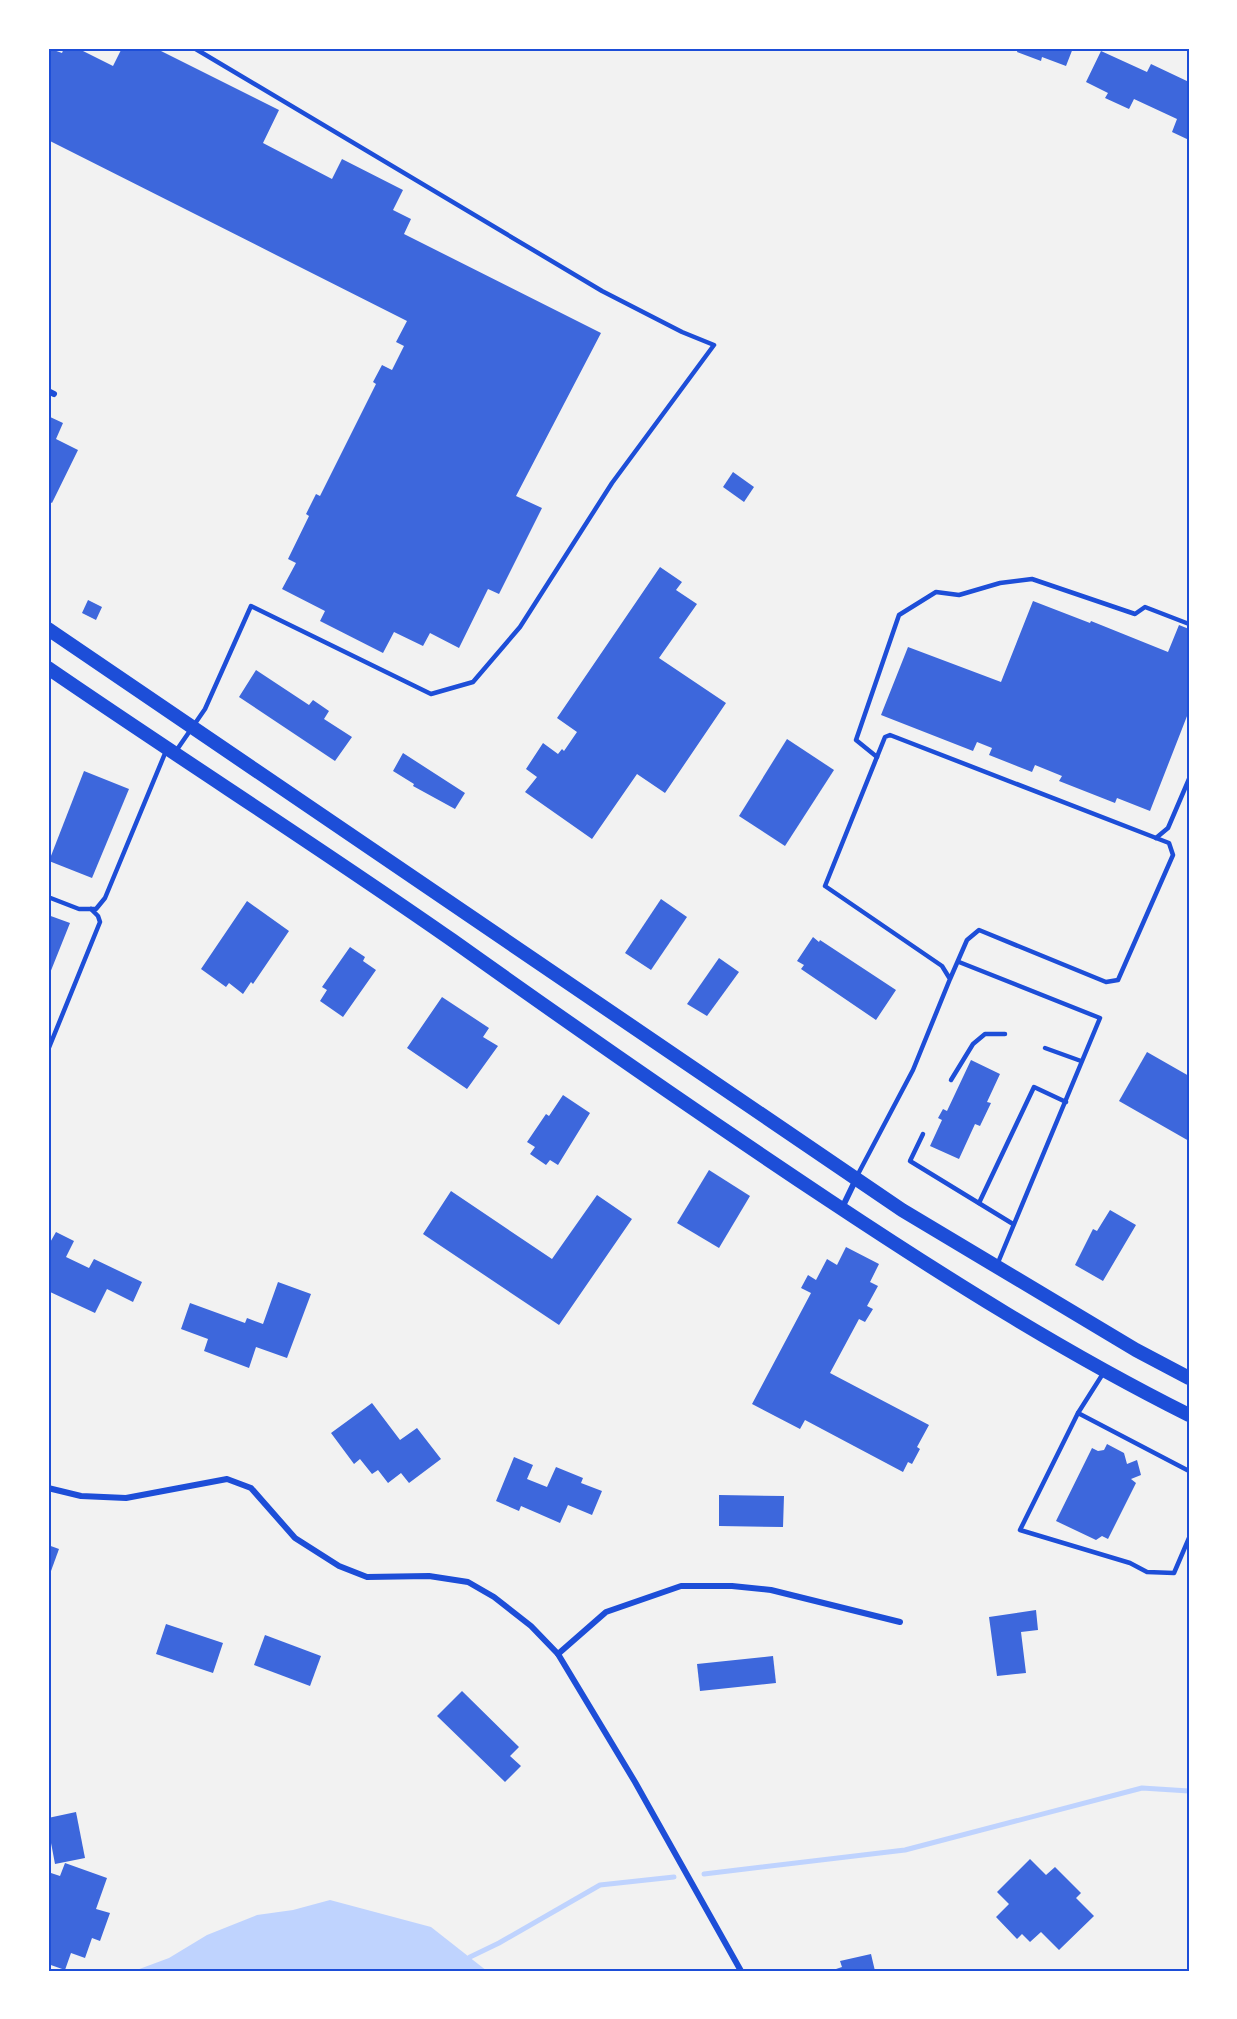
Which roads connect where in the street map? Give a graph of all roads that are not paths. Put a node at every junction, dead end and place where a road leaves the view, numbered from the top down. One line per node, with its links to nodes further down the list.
1 (194, 48): 5 (lane)
2 (1189, 624): 7 (lane)
3 (48, 629): 5 (main road)
4 (48, 668): 6 (main road)
5 (192, 727): 6 (lane); 21 (main road)
6 (170, 751): 11 (lane); 23 (main road)
7 (877, 757): 9 (lane); 13 (lane)
8 (1189, 779): 9 (lane)
9 (1156, 838): 12 (lane)
10 (48, 897): 11 (lane)
11 (91, 909): 16 (lane)
12 (959, 962): 13 (lane); 17 (lane)
13 (950, 979): 21 (lane)
14 (1005, 1034): 18 (lane)
15 (1046, 1048): 17 (lane)
16 (48, 1050)
17 (1081, 1061): 19 (lane)
18 (951, 1080)
19 (1066, 1102): 22 (lane); 24 (lane)
20 (923, 1134): 22 (lane)
21 (856, 1179): 23 (street); 25 (main road)
22 (979, 1203): 24 (lane)
23 (842, 1209): 26 (main road)
24 (1013, 1224): 25 (lane)
25 (996, 1267): 27 (main road)
26 (1105, 1370): 28 (lane); 29 (main road)
27 (1189, 1378)
28 (1078, 1413): 30 (lane); 32 (lane)
29 (1189, 1415)
30 (1189, 1471)
31 (48, 1488): 34 (street)
32 (1189, 1538)
33 (900, 1622): 34 (street)
34 (558, 1654): 35 (street)
35 (741, 1971)

